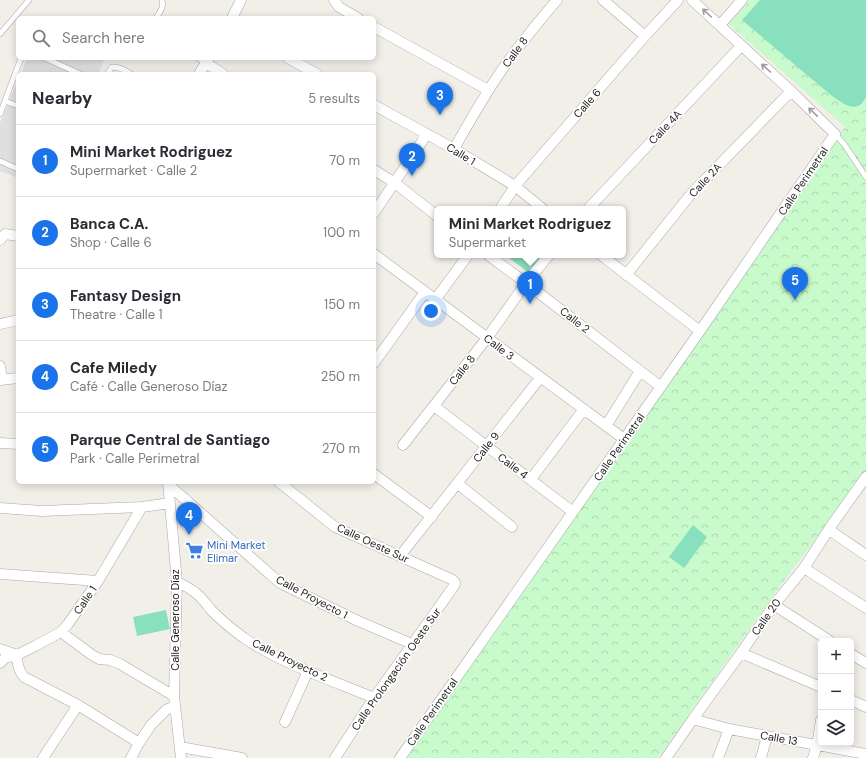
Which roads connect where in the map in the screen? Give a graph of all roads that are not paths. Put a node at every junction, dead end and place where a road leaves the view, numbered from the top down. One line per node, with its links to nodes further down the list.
1 (29, 0): 15 (lane)
2 (162, 0): 10 (lane)
3 (242, 0): 11 (street)
4 (557, 0): 28 (street, Calle 8)
5 (603, 0): 16 (street)
6 (678, 0): 16 (street, Calle 6)
7 (692, 0): 13 (street, one-way to 7)
8 (742, 0): 13 (street)
9 (334, 1): 12 (street)
10 (157, 16)
11 (233, 16)
12 (354, 16)
13 (720, 25): 17 (street)
14 (376, 28): 28 (street)
15 (0, 34)
16 (645, 36): 42 (street, Calle 6)
17 (742, 46): 29 (street, one-way to 17); 45 (street, Calle 4A)
18 (20, 60): 30 (lane)
19 (49, 60): 22 (lane)
20 (204, 60): 25 (street); 26 (street)
21 (292, 60): 27 (street)
22 (76, 72)
23 (108, 72): 24 (lane)
24 (127, 72)
25 (201, 72)
26 (220, 72)
27 (313, 72)
28 (488, 90): 36 (street, Calle 8)
29 (790, 91): 35 (street, one-way to 29); 55 (street, Calle 2A)
30 (5, 101): 31 (lane); 33 (lane)
31 (16, 105)
32 (376, 106): 34 (street, Calle 1)
33 (0, 114)
34 (426, 134): 36 (street, Calle 1); 41 (street)
35 (835, 134): 40 (lane); 61 (street, Calle Perimetral)
36 (454, 149): 42 (street, Calle 1)
37 (0, 161): 38 (lane)
38 (16, 168)
39 (376, 171): 41 (street)
40 (866, 177)
41 (394, 183): 46 (street); 47 (street)
42 (515, 186): 43 (street, Calle 6); 44 (street, Calle 1)
43 (502, 206)
44 (539, 206)
45 (591, 206)
46 (376, 210)
47 (434, 214)
48 (16, 236): 49 (street)
49 (3, 237)
50 (376, 255): 57 (street, Calle 3)
51 (466, 258): 58 (street)
52 (492, 258): 56 (street, Calle 2)
53 (547, 258): 56 (street, Calle 8)
54 (605, 258): 55 (street)
55 (626, 275): 61 (street)
56 (526, 283): 62 (street, Calle 8); 65 (street, Calle 2)
57 (425, 292): 58 (street, Calle 3); 63 (street)
58 (435, 300): 62 (street, Calle 3)
59 (16, 320): 60 (street)
60 (0, 324)
61 (700, 331): 69 (street, Calle Perimetral)
62 (487, 338): 67 (street, Calle 3); 70 (street, Calle 8)
63 (376, 359)
64 (0, 366): 68 (street)
65 (640, 371): 69 (street, Calle 2); 72 (street)
66 (16, 378): 68 (street)
67 (540, 378): 71 (street, Calle 3); 77 (street, Calle 9)
68 (1, 380)
69 (661, 387): 73 (street, Calle Perimetral)
70 (434, 406): 76 (street, Calle 8); 77 (street, Calle 4)
71 (584, 409): 72 (street, Calle 3); 80 (street)
72 (606, 426): 73 (street, Calle 3)
73 (624, 439): 88 (street, Calle Perimetral)
74 (0, 443): 75 (street)
75 (16, 444)
76 (403, 445)
77 (487, 446): 80 (street, Calle 4); 83 (street, Calle 9)
78 (376, 475): 89 (street)
79 (866, 477): 84 (street, Calle 20)
80 (532, 479): 88 (street, Calle 4)
81 (168, 484): 85 (street, Calle Generoso Díaz); 103 (street, Calle Proyecto 1)
82 (281, 484): 93 (street, Calle Oeste Sur)
83 (458, 484): 89 (street, Calle 9); 90 (street)
84 (862, 490): 91 (street, Calle 20)
85 (170, 503): 86 (street); 98 (street, Calle Generoso Díaz)
86 (142, 507): 87 (street); 97 (street, Calle 1)
87 (0, 508)
88 (573, 512): 133 (street, Calle Perimetral)
89 (432, 517): 93 (street, Calle 9)
90 (512, 527)
91 (829, 530): 92 (street); 94 (street, Calle 20)
92 (866, 554)
93 (400, 556): 96 (street, Calle Oeste Sur)
94 (804, 568): 99 (street, Calle 20); 100 (street)
95 (0, 574): 97 (street)
96 (453, 580): 103 (street, Calle Prolongación Oeste Sur)
97 (98, 581): 101 (street, Calle 1)
98 (177, 582): 110 (street, Calle Proyecto 2); 112 (street, Calle Generoso Díaz)
99 (774, 605): 102 (street); 105 (street, Calle 20)
100 (866, 608)
101 (61, 632): 106 (street, Calle 1); 112 (street)
102 (825, 638)
103 (412, 644): 113 (street, Calle Prolongación Oeste Sur)
104 (0, 649): 106 (street)
105 (741, 653): 111 (street); 118 (street, Calle 20)
106 (17, 655): 108 (street, Calle 1); 115 (street)
107 (854, 656): 109 (street)
108 (0, 663)
109 (866, 663)
110 (308, 671): 113 (street, Calle Proyecto 2); 119 (street)
111 (818, 686)
112 (174, 696): 117 (street, Calle Generoso Díaz)
113 (374, 698): 132 (street, Calle Prolongación Oeste Sur)
114 (854, 701): 116 (street)
115 (78, 705): 123 (street); 128 (street)
116 (866, 707)
117 (175, 708): 123 (street); 125 (street, Calle Generoso Díaz)
118 (693, 719): 120 (street, Calle 13); 134 (street, Calle 20)
119 (285, 722)
120 (729, 729): 121 (street, Calle 13); 135 (street)
121 (767, 736): 124 (street, Calle 13); 136 (street)
122 (818, 739): 124 (street)
123 (139, 743): 129 (street)
124 (817, 745): 126 (street, Calle 13); 137 (street)
125 (180, 747): 127 (street); 130 (street, Calle Generoso Díaz)
126 (862, 755)
127 (225, 757): 131 (street)
128 (43, 758)
129 (131, 758)
130 (181, 758)
131 (242, 758)
132 (335, 758)
133 (400, 758)
134 (666, 758)
135 (718, 758)
136 (761, 758)
137 (813, 758)

